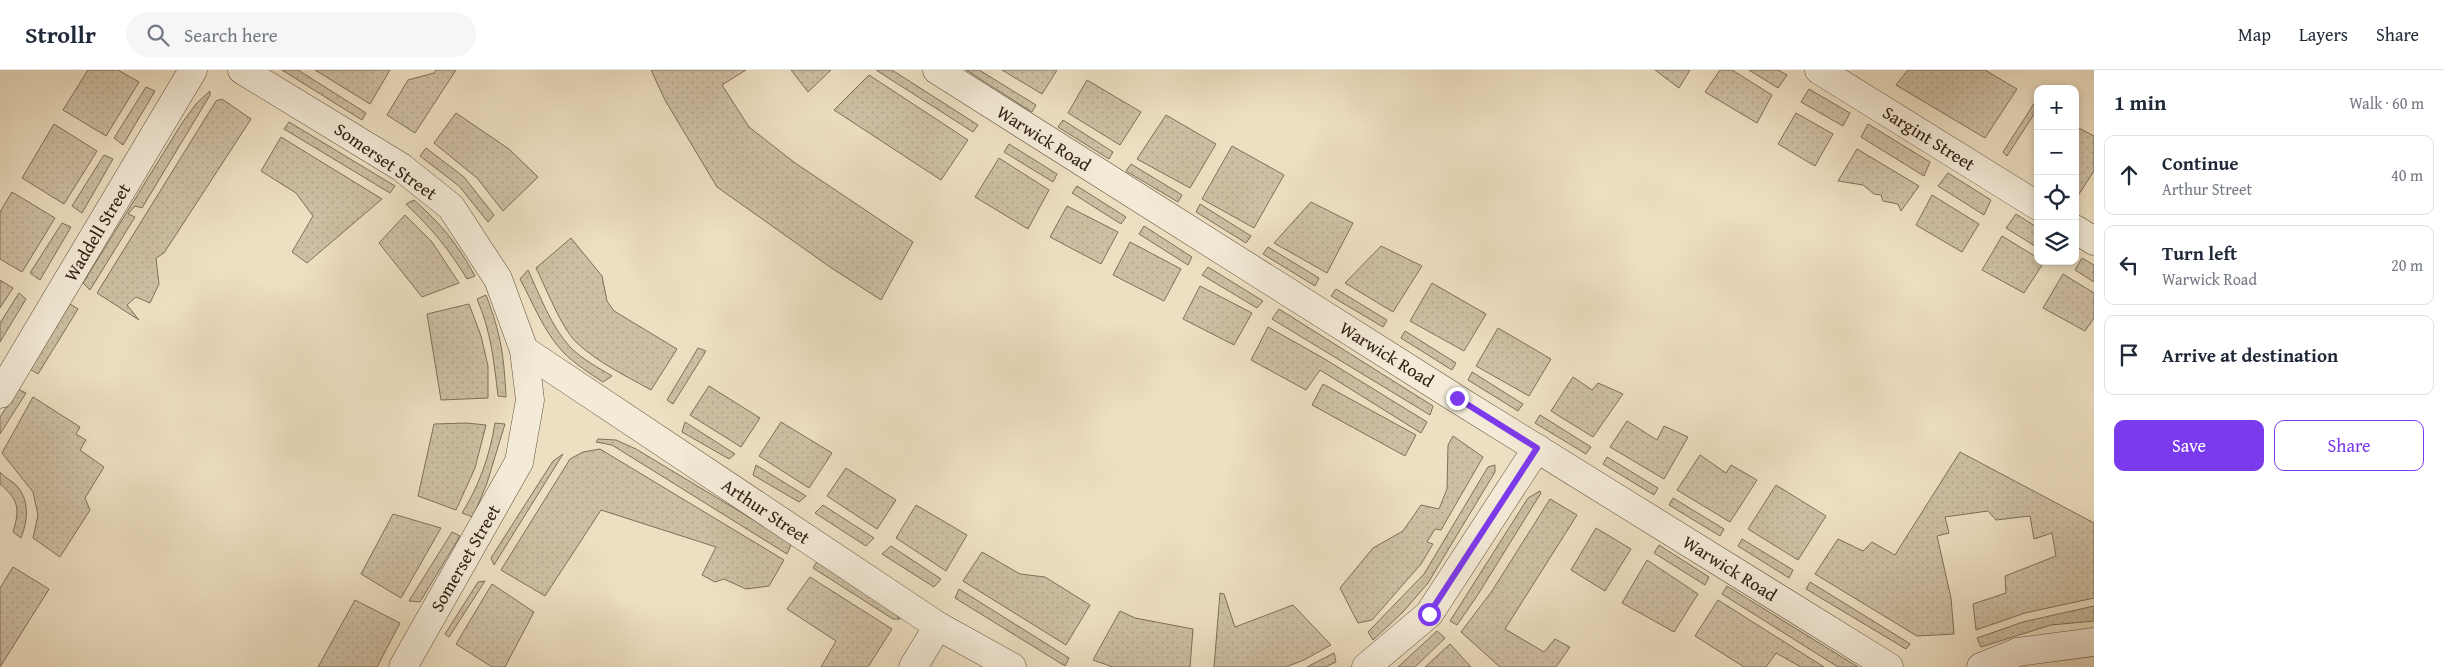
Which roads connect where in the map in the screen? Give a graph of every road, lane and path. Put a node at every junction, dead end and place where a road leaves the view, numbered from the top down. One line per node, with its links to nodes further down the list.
1 (194, 70): 9 (street, Waddell Street)
2 (242, 70): 8 (street, Somerset Street)
3 (937, 70): 10 (street, Warwick Road)
4 (1819, 70): 5 (street, Sargint Street)
5 (2034, 204)
6 (2079, 232): 7 (street)
7 (2094, 241)
8 (524, 350): 11 (street, Arthur Street); 13 (street, Somerset Street)
9 (0, 394)
10 (1537, 448): 16 (street); 17 (street, Warwick Road)
11 (938, 626): 14 (street); 15 (street, Arthur Street)
12 (2094, 642): 18 (street)
13 (403, 667)
14 (913, 667)
15 (1012, 667)
16 (1366, 667)
17 (1889, 667)
18 (1981, 667)

